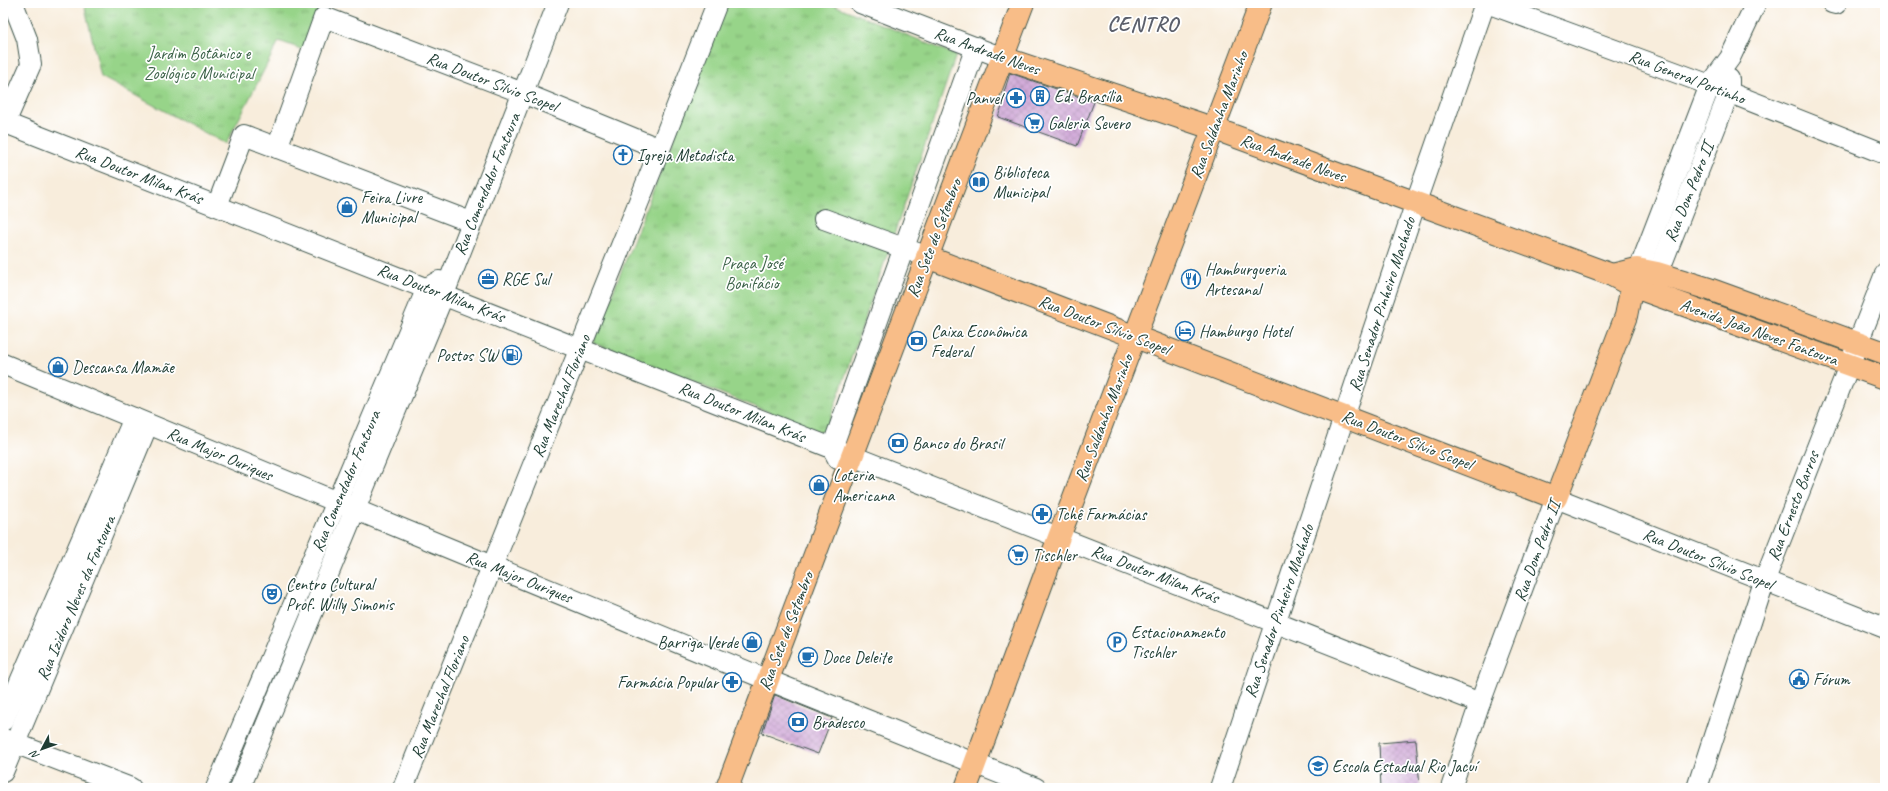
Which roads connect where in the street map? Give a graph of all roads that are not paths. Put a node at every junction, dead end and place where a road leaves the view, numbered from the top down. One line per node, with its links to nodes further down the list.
1 (13, 3): 15 (street)
2 (558, 3): 14 (street, Rua Comendador Fontoura)
3 (717, 3): 18 (street, Rua Marechal Floriano)
4 (860, 3): 9 (street, Rua Andrade Neves)
5 (1023, 3): 10 (main road, Rua Sete de Setembro)
6 (1261, 3): 16 (main road, Rua Saldanha Marinho)
7 (1486, 3): 12 (street, Rua General Portinho); 22 (street, Rua Senador Pinheiro Machado)
8 (1756, 3): 11 (street, Rua Dom Pedro II)
9 (976, 47): 10 (street, Rua Andrade Neves); 20 (street, Rua Sete de Setembro)
10 (1003, 58): 16 (main road, Rua Andrade Neves); 21 (main road, Rua Sete de Setembro)
11 (1730, 58): 12 (street, Rua Dom Pedro II); 13 (street, Rua Dom Pedro II)
12 (1710, 85): 13 (street, Rua General Portinho); 29 (street, Rua Dom Pedro II)
13 (1729, 93): 19 (street, Rua General Portinho); 29 (street, Rua Dom Pedro II)
14 (523, 94): 17 (street, Rua Doutor Silvio Scopel); 18 (street, Rua Doutor Silvio Scopel); 25 (street, Rua Comendador Fontoura)
15 (4, 123): 23 (street, Rua Doutor Milan Krás)
16 (1214, 129): 22 (main road, Rua Andrade Neves); 33 (main road, Rua Saldanha Marinho)
17 (277, 148): 23 (street); 25 (street)
18 (660, 149): 35 (street, Rua Marechal Floriano)
19 (1885, 154)
20 (934, 163): 21 (street); 26 (street, Rua Sete de Setembro)
21 (960, 172): 27 (main road, Rua Sete de Setembro)
22 (1415, 203): 29 (main road, Rua Andrade Neves); 42 (street, Rua Senador Pinheiro Machado)
23 (217, 206): 30 (street, Rua Doutor Milan Krás)
24 (824, 219): 26 (street)
25 (471, 222): 30 (street, Rua Comendador Fontoura)
26 (904, 248): 27 (street); 39 (street, Rua Sete de Setembro)
27 (927, 257): 33 (main road, Rua Doutor Silvio Scopel); 41 (main road, Rua Sete de Setembro)
28 (1885, 274): 34 (street, Rua Ernesto Barros)
29 (1644, 280): 31 (main road, Avenida João Neves Fontoura); 32 (main road, Avenida João Neves Fontoura); 46 (main road, Rua Dom Pedro II)
30 (435, 291): 35 (street, Rua Doutor Milan Krás); 47 (street, Rua Comendador Fontoura)
31 (1757, 306): 32 (main road); 34 (main road, Avenida João Neves Fontoura)
32 (1749, 329): 38 (main road, Avenida João Neves Fontoura)
33 (1135, 337): 42 (main road, Rua Doutor Silvio Scopel); 48 (main road, Rua Saldanha Marinho)
34 (1859, 343): 36 (main road, Avenida João Neves Fontoura); 38 (street, Rua Ernesto Barros)
35 (581, 348): 44 (street, Rua Doutor Milan Krás); 49 (street, Rua Marechal Floriano)
36 (1885, 353)
37 (3, 364): 43 (street, Rua Major Ouriques)
38 (1848, 365): 40 (main road, Avenida João Neves Fontoura); 50 (street, Rua Ernesto Barros)
39 (859, 372): 41 (street); 44 (street, Rua Sete de Setembro)
40 (1885, 378)
41 (881, 380): 45 (main road, Rua Sete de Setembro)
42 (1345, 416): 46 (main road, Rua Doutor Silvio Scopel); 52 (street, Rua Senador Pinheiro Machado)
43 (141, 421): 47 (street, Rua Major Ouriques); 51 (street, Rua Izidoro Neves da Fontoura)
44 (832, 448): 45 (street, Rua Doutor Milan Krás)
45 (849, 465): 48 (street, Rua Doutor Milan Krás); 58 (main road, Rua Sete de Setembro)
46 (1556, 498): 50 (street, Rua Doutor Silvio Scopel); 59 (street, Rua Dom Pedro II)
47 (345, 506): 49 (street, Rua Major Ouriques); 54 (street, Rua Comendador Fontoura); 56 (street, Rua Comendador Fontoura)
48 (1059, 537): 52 (street, Rua Doutor Milan Krás); 64 (main road, Rua Saldanha Marinho)
49 (493, 566): 58 (street, Rua Major Ouriques); 69 (street, Rua Marechal Floriano)
50 (1764, 582): 53 (street, Rua Doutor Silvio Scopel); 75 (street, Rua Ernesto Barros)
51 (70, 590): 55 (street, Rua Izidoro Neves da Fontoura); 57 (street, Rua Izidoro Neves da Fontoura)
52 (1275, 621): 59 (street, Rua Doutor Milan Krás); 73 (street, Rua Senador Pinheiro Machado)
53 (1885, 628)
54 (272, 657): 56 (street); 61 (street, Rua Comendador Fontoura)
55 (27, 665): 57 (street); 60 (street, Rua Izidoro Neves da Fontoura)
56 (289, 666): 63 (street, Rua Comendador Fontoura)
57 (46, 672): 62 (street, Rua Izidoro Neves da Fontoura)
58 (768, 680): 64 (street, Rua Major Ouriques); 70 (main road, Rua Sete de Setembro)
59 (1480, 703): 74 (street, Rua Dom Pedro II)
60 (3, 721)
61 (239, 734): 63 (street); 67 (street, Rua Comendador Fontoura)
62 (9, 741): 65 (street, Rua Izidoro Neves da Fontoura); 66 (street)
63 (258, 742): 68 (street, Rua Comendador Fontoura)
64 (976, 763): 71 (main road, Rua Saldanha Marinho); 72 (street, Rua Major Ouriques)
65 (3, 772)
66 (131, 788)
67 (216, 788)
68 (240, 788)
69 (404, 788)
70 (728, 788)
71 (966, 788)
72 (1036, 788)
73 (1220, 788)
74 (1451, 788)
75 (1697, 788)

